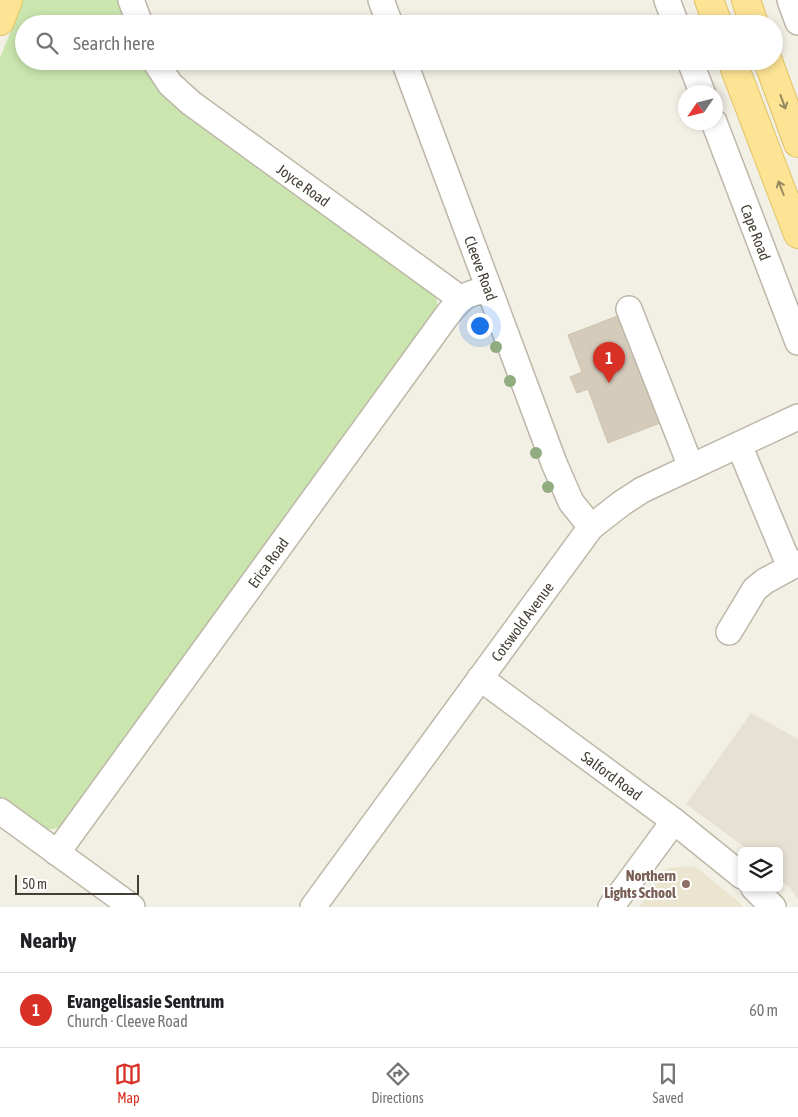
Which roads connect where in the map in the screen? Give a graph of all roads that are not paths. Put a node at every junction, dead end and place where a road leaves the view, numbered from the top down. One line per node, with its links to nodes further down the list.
1 (8, 0): 13 (main road)
2 (131, 0): 8 (street)
3 (381, 0): 9 (street)
4 (667, 0): 10 (street)
5 (709, 0): 11 (main road)
6 (746, 0): 12 (main road)
7 (790, 0): 14 (street)
8 (137, 15)
9 (387, 15)
10 (673, 15)
11 (715, 15)
12 (751, 15)
13 (0, 21)
14 (798, 22)
15 (161, 70): 25 (street, Joyce Road)
16 (407, 70): 24 (street, Cleeve Road)
17 (693, 70): 20 (street)
18 (735, 70): 23 (main road, one-way to 18)
19 (771, 70): 22 (main road, one-way to 22)
20 (699, 85)
21 (717, 130): 27 (street, Cape Road)
22 (798, 143)
23 (798, 234)
24 (489, 290): 25 (street); 31 (street, Cleeve Road)
25 (461, 299): 37 (street, Erica Road)
26 (629, 310): 30 (street)
27 (798, 342)
28 (798, 417): 29 (street, Cotswold Avenue)
29 (739, 445): 30 (street, Cotswold Avenue); 32 (street)
30 (691, 467): 31 (street, Cotswold Avenue)
31 (591, 527): 34 (street, Cotswold Avenue)
32 (794, 565): 33 (street)
33 (729, 632)
34 (480, 678): 36 (street, Salford Road); 41 (street, Cotswold Avenue)
35 (0, 811): 37 (street)
36 (674, 821): 38 (street, Salford Road); 42 (street)
37 (57, 853): 40 (street)
38 (738, 873)
39 (758, 892): 43 (street)
40 (132, 907)
41 (313, 907)
42 (611, 907)
43 (773, 907)

